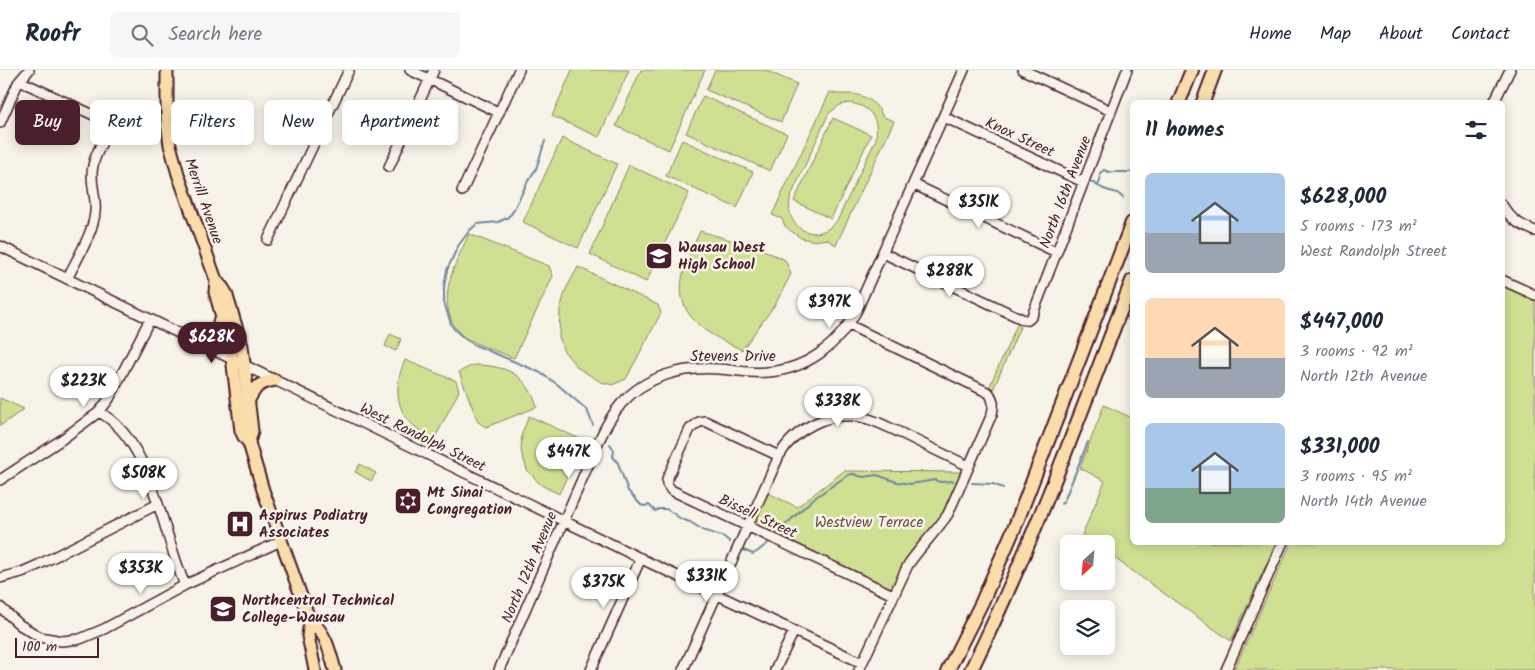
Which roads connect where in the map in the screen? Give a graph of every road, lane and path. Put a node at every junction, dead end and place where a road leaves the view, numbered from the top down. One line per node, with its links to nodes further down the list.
1 (29, 70): 15 (street)
2 (167, 70): 35 (main road, Merrill Avenue)
3 (349, 70): 30 (street)
4 (410, 70): 14 (street)
5 (434, 70): 14 (street)
6 (519, 70): 20 (street)
7 (964, 70): 21 (street, Stevens Drive)
8 (1022, 70): 19 (street)
9 (1127, 70): 19 (street, North 16th Avenue)
10 (1216, 70): 16 (highway)
11 (1221, 70): 16 (highway)
12 (1510, 70): 18 (street)
13 (1190, 74): 17 (highway)
14 (429, 79): 20 (street); 23 (street)
15 (20, 81): 22 (street); 34 (street)
16 (1204, 99)
17 (1180, 100)
18 (1495, 100)
19 (1111, 111): 24 (street, North 16th Avenue)
20 (498, 112): 26 (street)
21 (944, 117): 24 (street, Knox Street); 25 (street, Stevens Drive)
22 (0, 123)
23 (389, 167)
24 (1083, 182): 32 (street, North 16th Avenue)
25 (913, 184): 32 (street); 33 (street, Stevens Drive)
26 (462, 191)
27 (1505, 210): 29 (street)
28 (1130, 228): 75 (highway)
29 (1535, 232)
30 (268, 240)
31 (0, 246): 34 (street, West Randolph Street)
32 (1056, 252): 33 (street, North 16th Avenue)
33 (883, 253): 41 (street, Stevens Drive)
34 (67, 279): 40 (street, West Randolph Street)
35 (216, 280): 39 (main road, Merrill Avenue); 44 (main road, Merrill Avenue)
36 (1505, 281): 38 (street)
37 (1130, 287): 76 (highway)
38 (1535, 295)
39 (219, 305): 42 (main road); 43 (main road, Merrill Avenue)
40 (150, 319): 42 (street, West Randolph Street); 47 (street)
41 (849, 325): 49 (street, Stevens Drive); 51 (street)
42 (203, 346): 43 (street, West Randolph Street)
43 (233, 360): 44 (street, West Randolph Street); 48 (main road, Merrill Avenue)
44 (244, 366): 45 (street, West Randolph Street); 46 (main road, Merrill Avenue)
45 (275, 380): 46 (main road); 54 (street, West Randolph Street)
46 (248, 402): 48 (main road, Merrill Avenue)
47 (99, 412): 52 (street); 53 (street)
48 (249, 443): 56 (main road, Merrill Avenue)
49 (596, 447): 54 (street, North 12th Avenue)
50 (779, 456): 51 (street); 55 (street); 55 (street, Bissell Street)
51 (969, 466): 62 (street)
52 (0, 480)
53 (158, 504): 59 (street); 60 (street)
54 (564, 521): 58 (street, West Randolph Street); 71 (street, North 12th Avenue)
55 (747, 526): 61 (street); 62 (street, Bissell Street)
56 (281, 541): 60 (street); 64 (main road, Merrill Avenue)
57 (1282, 545): 77 (street)
58 (641, 558): 61 (street, West Randolph Street); 72 (street)
59 (0, 578)
60 (185, 585): 63 (street)
61 (716, 594): 65 (street, West Randolph Street); 73 (street)
62 (893, 594): 67 (street)
63 (0, 607)
64 (310, 621): 66 (main road, Merrill Avenue); 70 (main road, Merrill Avenue)
65 (794, 631): 67 (street, West Randolph Street); 74 (street)
66 (308, 638): 68 (main road, Merrill Avenue); 69 (main road)
67 (861, 667)
68 (315, 670)
69 (321, 670)
70 (335, 670)
71 (499, 670)
72 (591, 670)
73 (683, 670)
74 (775, 670)
75 (948, 670)
76 (972, 670)
77 (1226, 670)

